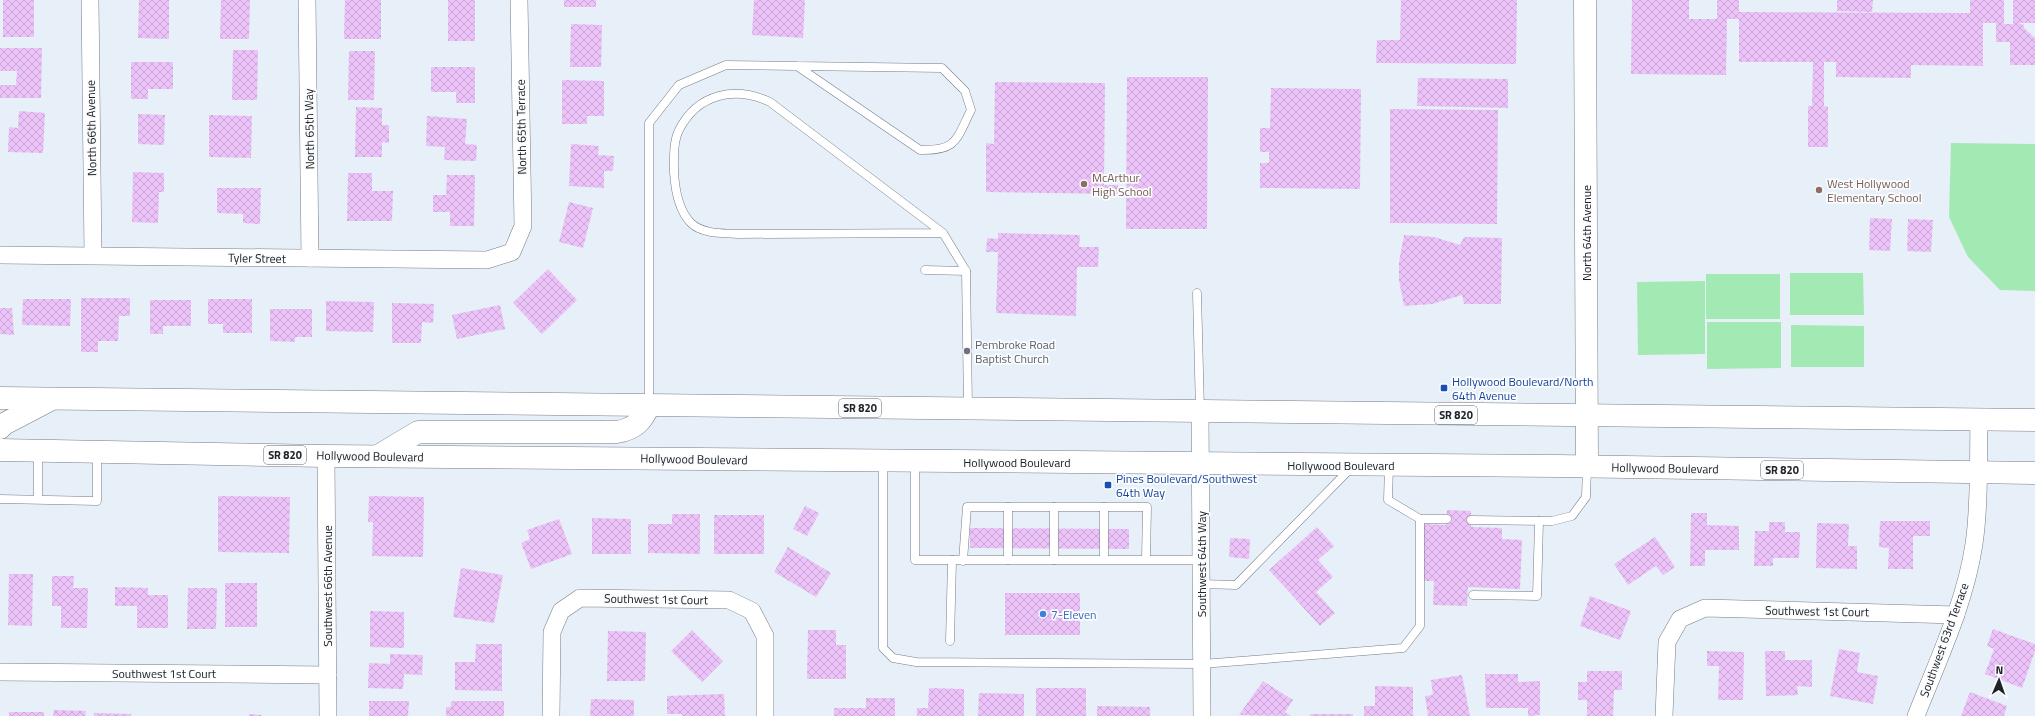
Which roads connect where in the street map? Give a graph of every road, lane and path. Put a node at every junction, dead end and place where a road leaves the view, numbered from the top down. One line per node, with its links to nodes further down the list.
1 (90, 0): 9 (street, North 66th Avenue)
2 (307, 0): 10 (street, North 65th Way)
3 (519, 0): 7 (street, North 65th Terrace)
4 (1585, 0): 19 (main road, North 64th Avenue)
5 (797, 66): 5 (lane); 16 (lane)
6 (943, 233): 6 (lane); 12 (lane)
7 (512, 252): 10 (street, Tyler Street)
8 (0, 255): 9 (street, Tyler Street)
9 (93, 255): 10 (street, Tyler Street)
10 (310, 258)
11 (925, 270): 12 (lane)
12 (966, 271): 17 (lane)
13 (1197, 294): 18 (lane)
14 (0, 398): 15 (main road, SR 820)
15 (51, 399): 16 (main road, SR 820); 22 (main road)
16 (649, 405): 17 (main road, SR 820); 27 (main road)
17 (968, 409): 18 (main road, SR 820)
18 (1200, 412): 19 (main road, SR 820); 30 (street, Southwest 64th Way)
19 (1586, 416): 20 (main road, SR 820); 33 (main road, North 64th Avenue)
20 (1979, 420): 21 (main road, SR 820); 34 (street, Southwest 63rd Terrace)
21 (2035, 420)
22 (0, 428)
23 (0, 450): 24 (main road, Hollywood Boulevard / SR 820)
24 (38, 451): 25 (main road, Hollywood Boulevard / SR 820); 37 (lane)
25 (97, 451): 26 (main road, Hollywood Boulevard / SR 820); 37 (lane)
26 (326, 456): 27 (main road, Hollywood Boulevard / SR 820); 58 (street, Southwest 66th Avenue)
27 (378, 456): 28 (main road, Hollywood Boulevard / SR 820)
28 (883, 461): 29 (main road, Hollywood Boulevard / SR 820); 56 (lane)
29 (915, 461): 30 (main road, Hollywood Boulevard / SR 820); 47 (lane)
30 (1200, 464): 31 (main road, Hollywood Boulevard / SR 820); 50 (street, Southwest 64th Way)
31 (1354, 465): 32 (main road, Hollywood Boulevard / SR 820); 52 (lane)
32 (1389, 465): 33 (main road, Hollywood Boulevard / SR 820); 41 (lane)
33 (1587, 466): 34 (main road, Hollywood Boulevard / SR 820); 44 (lane)
34 (1978, 473): 35 (main road, Hollywood Boulevard / SR 820); 54 (street, Southwest 63rd Terrace)
35 (2035, 473)
36 (0, 499): 37 (lane)
37 (38, 500)
38 (1008, 507): 39 (lane); 48 (lane); 51 (lane)
39 (1054, 507): 40 (lane); 49 (lane)
40 (1104, 507): 45 (lane); 46 (lane)
41 (1420, 518): 42 (lane); 56 (lane)
42 (1447, 519)
43 (1471, 520): 44 (lane)
44 (1539, 521): 53 (lane)
45 (1104, 559): 46 (lane); 49 (lane)
46 (1146, 559): 50 (lane)
47 (952, 560): 51 (lane); 55 (lane)
48 (1008, 560): 49 (lane); 51 (lane)
49 (1054, 560)
50 (1201, 560): 52 (street, Southwest 64th Way)
51 (963, 561)
52 (1201, 584): 56 (street, Southwest 64th Way)
53 (1473, 595)
54 (1956, 615): 63 (street, Southwest 1st Court); 64 (street, Southwest 63rd Terrace)
55 (950, 641)
56 (1202, 664): 62 (street, Southwest 64th Way)
57 (0, 672): 58 (street, Southwest 1st Court)
58 (328, 674): 59 (street, Southwest 66th Avenue)
59 (328, 716)
60 (552, 716): 61 (street, Southwest 1st Court)
61 (765, 716)
62 (1202, 716)
63 (1664, 716)
64 (1916, 716)

